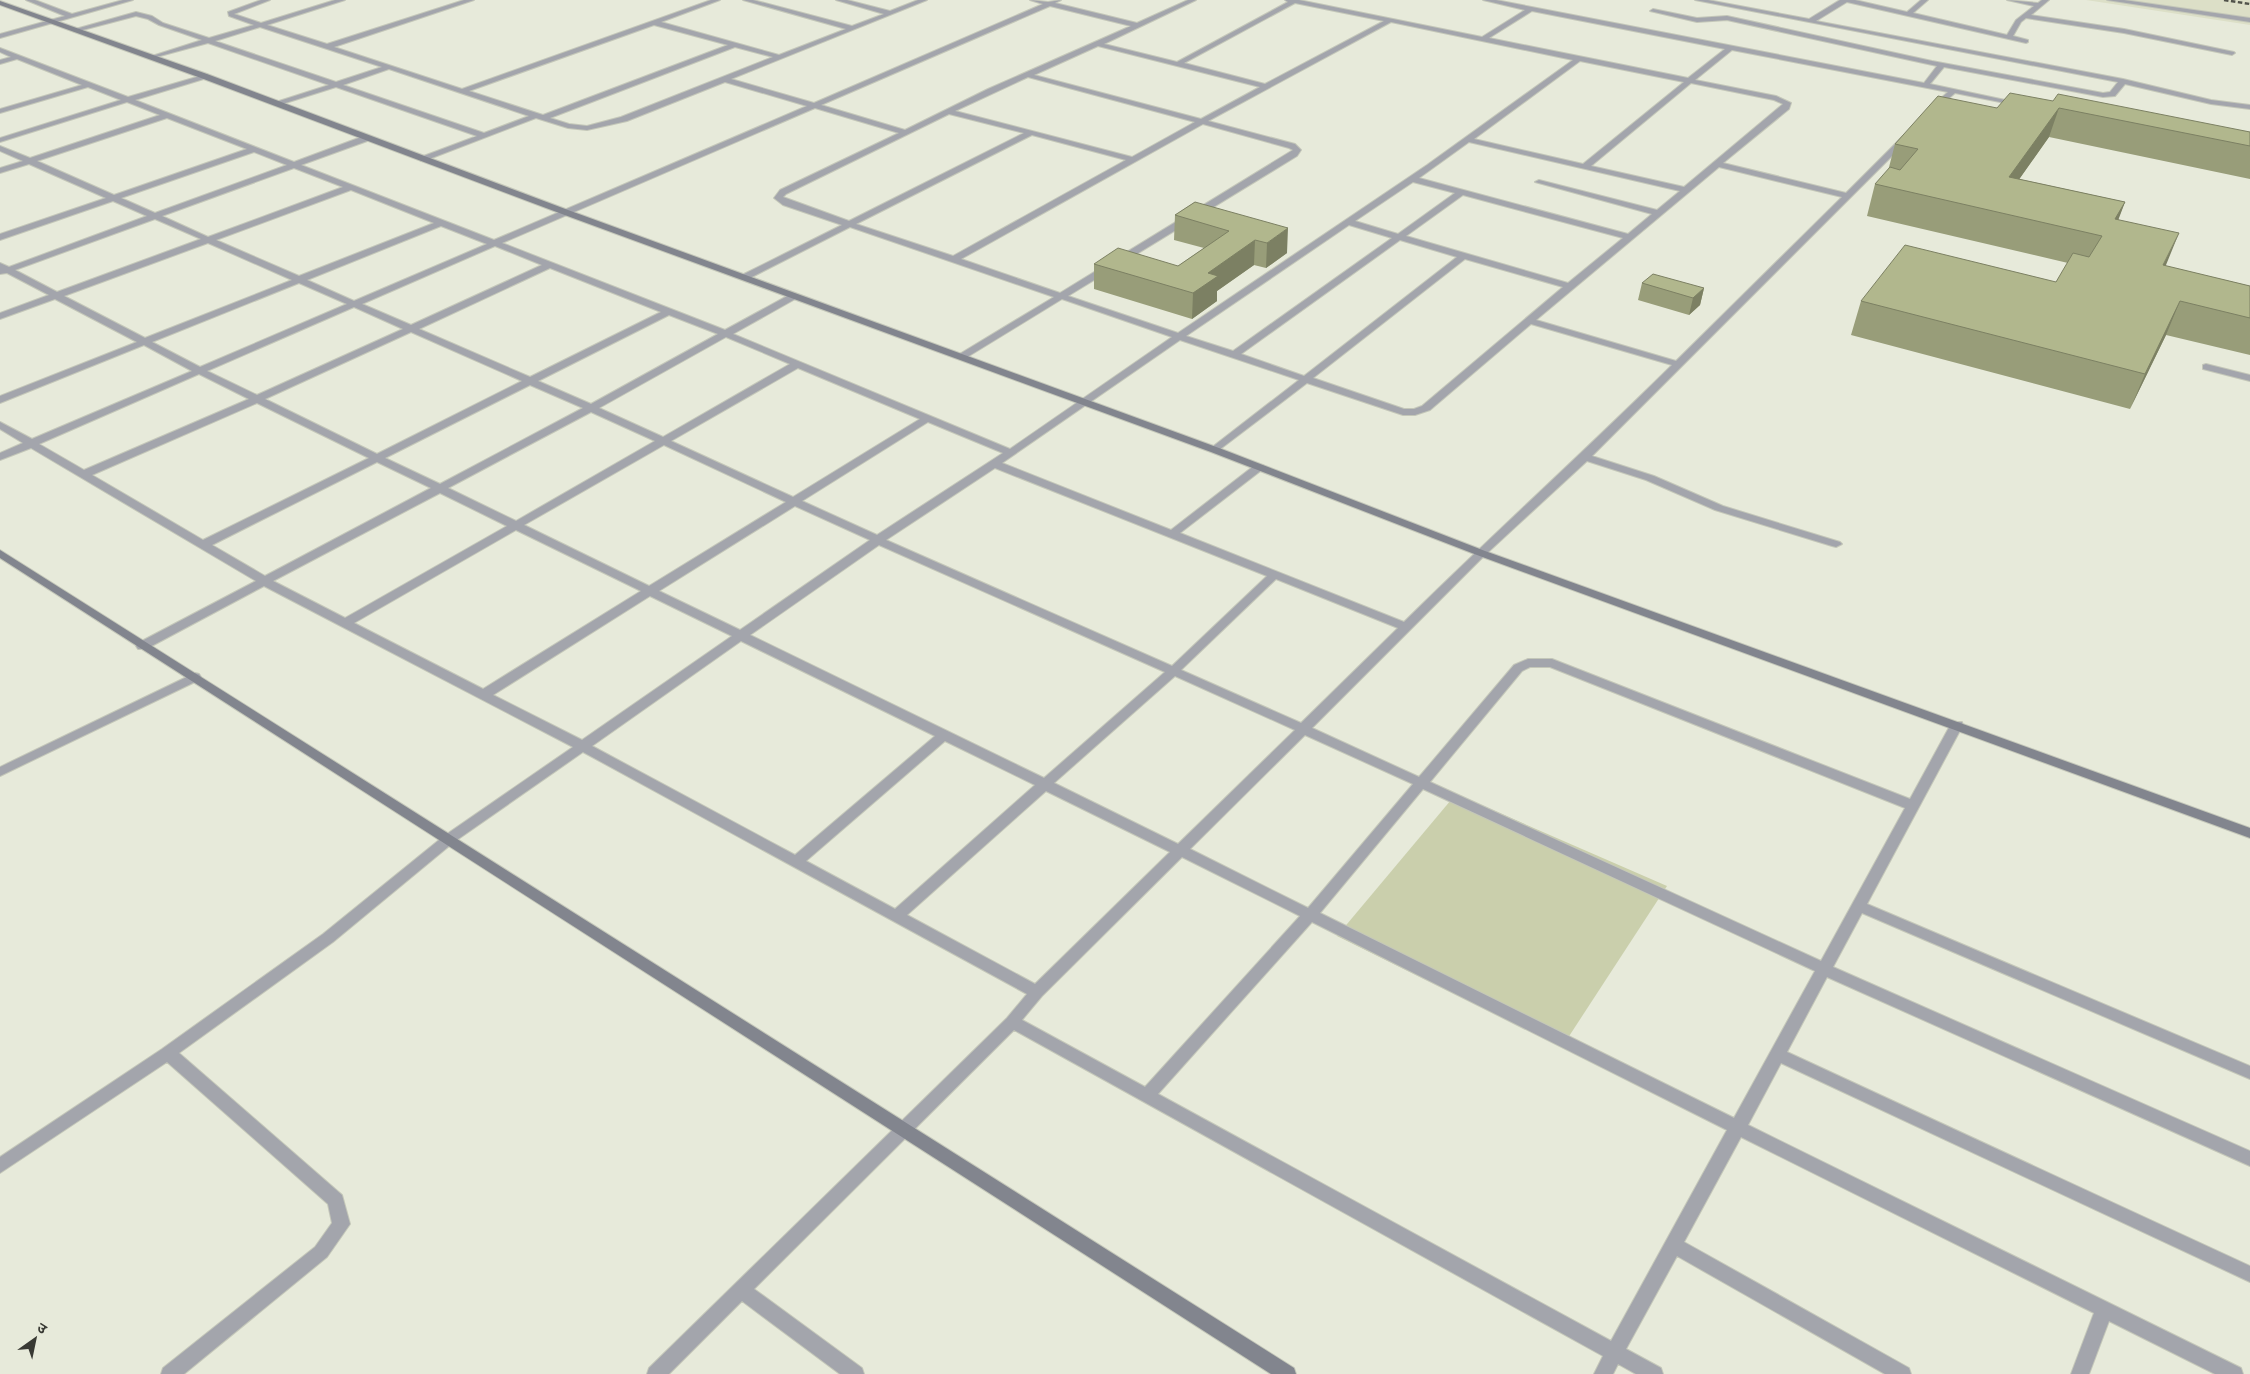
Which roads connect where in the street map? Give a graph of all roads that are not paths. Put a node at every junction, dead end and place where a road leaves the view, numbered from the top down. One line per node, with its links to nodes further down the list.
1 (29, 0): 28 (street)
2 (130, 0): 28 (street)
3 (266, 0): 36 (street)
4 (342, 0): 36 (street)
5 (471, 0): 46 (street)
6 (717, 0): 33 (street)
7 (746, 0): 37 (street)
8 (839, 0): 26 (street)
9 (924, 0): 26 (street)
10 (1033, 0): 22 (street)
11 (1058, 0): 22 (street)
12 (1193, 0): 35 (street)
13 (1292, 0): 30 (street); 55 (street)
14 (1486, 0): 24 (street)
15 (1698, 0): 34 (street)
16 (1846, 0): 27 (street); 34 (street)
17 (1925, 0): 27 (street)
18 (2010, 0): 23 (street)
19 (2046, 0): 23 (street)
20 (2110, 0): 31 (street)
21 (0, 3): 32 (street)
22 (1048, 4): 35 (street); 71 (street)
23 (2040, 5): 29 (street)
24 (1531, 9): 41 (street); 47 (street)
25 (1653, 11): 56 (street)
26 (890, 14): 37 (street)
27 (1908, 14): 40 (street)
28 (71, 16): 32 (street)
29 (2026, 16): 40 (street); 49 (street)
30 (1390, 20): 41 (street); 66 (street)
31 (2250, 20)
32 (53, 21): 38 (street); 39 (street)
33 (655, 22): 45 (street); 68 (street)
34 (1812, 22): 62 (street)
35 (1136, 25): 44 (street)
36 (258, 26): 42 (street); 46 (street)
37 (852, 28): 51 (street)
38 (75, 30): 42 (street); 52 (street)
39 (0, 36)
40 (2010, 36): 43 (street)
41 (1484, 39): 53 (street)
42 (210, 40): 52 (street); 64 (street)
43 (2026, 41)
44 (1096, 44): 55 (street); 58 (street)
45 (735, 45): 51 (street); 77 (street)
46 (326, 47): 57 (street)
47 (1731, 47): 61 (street); 65 (street)
48 (0, 50): 50 (street)
49 (2232, 53)
50 (17, 57): 54 (street); 63 (street)
51 (779, 57): 60 (street)
52 (151, 58): 59 (street)
53 (1579, 59): 61 (street); 84 (street)
54 (0, 62)
55 (1178, 64): 66 (street)
56 (1942, 65): 62 (street); 65 (street)
57 (389, 67): 64 (street); 68 (street)
58 (1027, 75): 75 (street); 78 (street)
59 (204, 76): 69 (street); 70 (street)
60 (724, 79): 71 (street); 77 (street)
61 (1691, 81): 91 (street); 92 (street)
62 (2123, 81): 73 (street)
63 (88, 85): 69 (street); 74 (street)
64 (338, 85): 70 (street); 81 (street)
65 (1926, 85): 67 (street)
66 (1266, 86): 78 (street)
67 (1954, 90): 72 (street); 99 (street)
68 (460, 92): 77 (street)
69 (126, 100): 76 (street); 83 (street)
70 (279, 104): 82 (street)
71 (814, 106): 79 (street); 101 (street)
72 (2030, 106)
73 (2250, 107)
74 (0, 111)
75 (950, 112): 79 (street); 80 (street)
76 (166, 116): 86 (street); 89 (street)
77 (539, 117): 81 (street)
78 (1203, 121): 88 (street); 121 (street)
79 (906, 132): 106 (street)
80 (1031, 132): 88 (street); 106 (street)
81 (484, 136): 87 (street)
82 (367, 138): 87 (street); 90 (street)
83 (0, 140)
84 (1469, 140): 92 (street); 94 (street)
85 (0, 148): 89 (street)
86 (255, 149): 90 (street); 100 (street)
87 (424, 160): 101 (street)
88 (1134, 160): 113 (street)
89 (31, 161): 93 (street); 100 (street)
90 (296, 164): 96 (street); 103 (street)
91 (1718, 164): 97 (street); 99 (street)
92 (1584, 167): 97 (street)
93 (0, 171)
94 (1412, 179): 98 (street); 104 (street)
95 (1539, 182): 102 (street)
96 (351, 187): 105 (street); 110 (street)
97 (1686, 190): 102 (street)
98 (1462, 192): 108 (street); 109 (street)
99 (1846, 196): 133 (street)
100 (116, 198): 103 (street); 107 (street)
101 (565, 212): 111 (street); 116 (street)
102 (1659, 213): 109 (street)
103 (157, 216): 110 (street); 115 (street)
104 (1348, 222): 108 (street); 128 (street)
105 (440, 223): 111 (street); 117 (street)
106 (850, 225): 113 (street); 116 (street)
107 (0, 237)
108 (1399, 237): 112 (street); 130 (street)
109 (1630, 237): 118 (street)
110 (209, 240): 117 (street); 119 (street)
111 (490, 244): 114 (street); 122 (street)
112 (1464, 256): 118 (street); 137 (street)
113 (953, 260): 121 (street)
114 (548, 266): 123 (street); 126 (street)
115 (3, 270): 119 (street)
116 (745, 277): 120 (street)
117 (302, 279): 122 (street); 129 (street)
118 (1570, 286): 125 (street)
119 (56, 295): 124 (street); 129 (street)
120 (794, 296): 127 (street); 131 (street)
121 (1061, 296): 128 (street); 131 (street)
122 (355, 302): 126 (street); 135 (street)
123 (668, 312): 127 (street); 138 (street)
124 (0, 316)
125 (1531, 321): 133 (street); 137 (street)
126 (412, 328): 138 (street); 139 (street)
127 (726, 334): 132 (street); 142 (street)
128 (1179, 336): 130 (street); 141 (street)
129 (144, 341): 135 (street); 140 (street)
130 (1234, 355): 137 (street)
131 (961, 357): 141 (street)
132 (798, 364): 143 (street); 145 (street)
133 (1677, 364): 151 (street)
134 (2206, 367): 136 (street)
135 (200, 371): 139 (street); 146 (street)
136 (2250, 378)
137 (1306, 379): 147 (street)
138 (530, 381): 142 (street); 150 (street)
139 (257, 399): 150 (street); 154 (street)
140 (0, 400)
141 (1083, 402): 147 (street); 148 (street)
142 (591, 408): 145 (street); 155 (street)
143 (926, 419): 148 (street); 156 (street)
144 (0, 425): 146 (street)
145 (664, 442): 156 (street); 157 (street)
146 (31, 443): 149 (street); 154 (street)
147 (1215, 450): 153 (street)
148 (1011, 453): 152 (street)
149 (0, 456)
150 (375, 457): 155 (street); 161 (street)
151 (1585, 457): 160 (street); 163 (street)
152 (995, 464): 158 (street); 159 (street)
153 (1259, 466): 158 (street); 163 (street)
154 (84, 474): 161 (street)
155 (439, 489): 157 (street); 165 (street)
156 (795, 502): 159 (street); 166 (street)
157 (515, 526): 166 (street); 167 (street)
158 (1172, 534): 164 (street)
159 (878, 540): 169 (street); 171 (street)
160 (1836, 544)
161 (203, 545): 165 (street)
162 (0, 553): 170 (street)
163 (1481, 553): 168 (street); 174 (street)
164 (1274, 575): 168 (street); 171 (street)
165 (266, 582): 167 (street); 170 (street)
166 (648, 592): 169 (street); 173 (street)
167 (344, 624): 173 (street)
168 (1406, 627): 175 (street)
169 (741, 636): 176 (street); 177 (street)
170 (142, 646): 172 (street)
171 (1173, 671): 175 (street); 179 (street)
172 (196, 677): 178 (street); 183 (street)
173 (483, 695): 177 (street)
174 (1957, 725): 181 (street); 182 (street)
175 (1304, 729): 180 (street); 184 (street)
176 (944, 735): 179 (street); 185 (street)
177 (582, 746): 183 (street); 185 (street)
178 (0, 772)
179 (1045, 784): 184 (street); 188 (street)
180 (1422, 784): 181 (street); 187 (street); 189 (street)
181 (1912, 806): 186 (street)
182 (2250, 833)
183 (450, 839): 192 (street); 197 (street)
184 (1181, 851): 187 (street); 190 (street)
185 (796, 862): 188 (street)
186 (1859, 906): 189 (street); 194 (street)
187 (1310, 915): 195 (street); 196 (street)
188 (896, 916): 190 (street)
189 (1824, 969): 193 (street); 198 (street)
190 (1037, 992): 191 (street)
191 (1012, 1022): 195 (street); 197 (street)
192 (168, 1054): 199 (street); 205 (street)
193 (1777, 1054): 196 (street); 201 (street)
194 (2250, 1073)
195 (1147, 1096): 204 (street)
196 (1738, 1126): 200 (street); 203 (street)
197 (904, 1128): 202 (street); 208 (street)
198 (2250, 1159)
199 (0, 1166)
200 (1673, 1245): 204 (street); 211 (street)
201 (2250, 1274)
202 (741, 1290): 206 (street); 207 (street)
203 (2104, 1310): 212 (street); 213 (street)
204 (1615, 1351): 209 (street); 210 (street)
205 (170, 1374)
206 (656, 1374)
207 (855, 1374)
208 (1287, 1374)
209 (1603, 1374)
210 (1654, 1374)
211 (1902, 1374)
212 (2080, 1374)
213 (2234, 1374)

